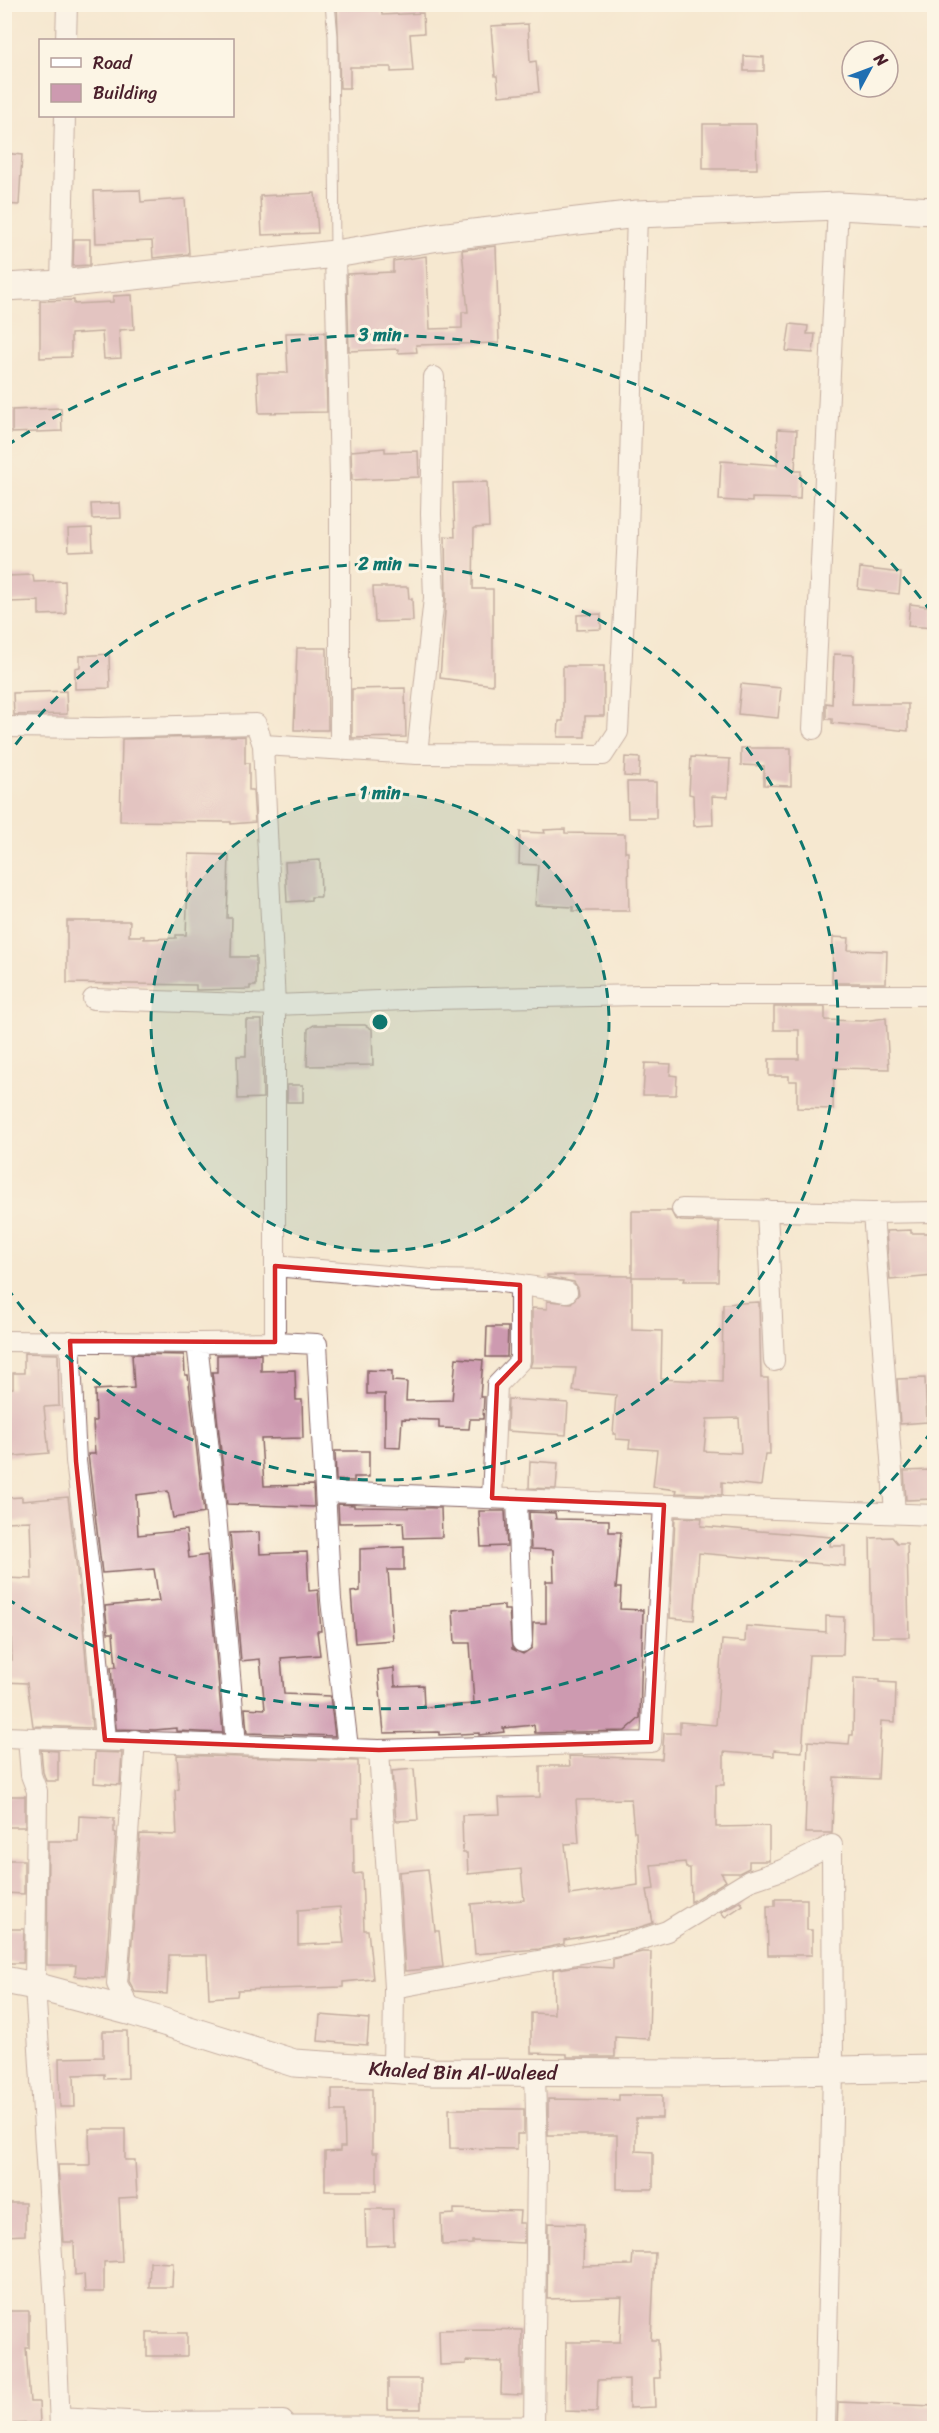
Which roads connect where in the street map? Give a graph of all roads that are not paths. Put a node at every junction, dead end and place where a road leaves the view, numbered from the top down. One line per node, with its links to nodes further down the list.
1 (67, 4): 3 (street)
2 (330, 4): 8 (lane)
3 (66, 39)
4 (65, 117): 9 (street)
5 (838, 206): 6 (street); 7 (street); 13 (street)
6 (934, 211)
7 (638, 214): 8 (street); 16 (street)
8 (335, 254): 9 (street); 15 (street)
9 (61, 284): 10 (street)
10 (4, 287)
11 (434, 376): 16 (street)
12 (4, 727): 14 (street)
13 (813, 729)
14 (263, 745): 15 (street); 19 (street)
15 (340, 749): 16 (street)
16 (417, 754)
17 (934, 995): 19 (street)
18 (93, 999): 19 (street)
19 (274, 1005): 24 (street)
20 (682, 1209): 21 (street)
21 (766, 1210): 23 (street); 31 (street)
22 (934, 1212): 23 (street)
23 (873, 1214): 36 (street)
24 (275, 1266): 25 (street); 29 (street)
25 (520, 1285): 26 (street); 33 (street)
26 (567, 1292)
27 (4, 1341): 28 (street)
28 (70, 1341): 30 (street); 41 (street)
29 (275, 1341): 30 (street); 32 (street)
30 (197, 1343): 43 (street)
31 (774, 1361)
32 (326, 1492): 33 (street); 44 (street)
33 (492, 1498): 34 (street)
34 (517, 1499): 35 (street); 38 (street)
35 (664, 1505): 36 (street); 45 (street)
36 (895, 1513): 37 (street)
37 (934, 1515)
38 (522, 1642)
39 (4, 1737): 40 (street)
40 (28, 1738): 41 (street); 47 (street)
41 (105, 1740): 42 (street)
42 (135, 1740): 43 (street); 49 (street)
43 (236, 1744): 44 (street)
44 (348, 1748): 45 (street)
45 (379, 1750): 48 (street)
46 (4, 1980): 47 (street, Khaled Bin Al-Waleed)
47 (35, 1986): 49 (street, Khaled Bin Al-Waleed); 55 (street)
48 (394, 1988): 50 (street); 52 (street)
49 (132, 2012): 50 (street, Khaled Bin Al-Waleed)
50 (393, 2068): 53 (street, Khaled Bin Al-Waleed)
51 (934, 2068): 52 (street, Khaled Bin Al-Waleed)
52 (833, 2071): 53 (street, Khaled Bin Al-Waleed); 57 (street)
53 (535, 2072): 56 (street)
54 (284, 2421): 55 (street); 56 (lane)
55 (60, 2423)
56 (534, 2425)
57 (825, 2428)

